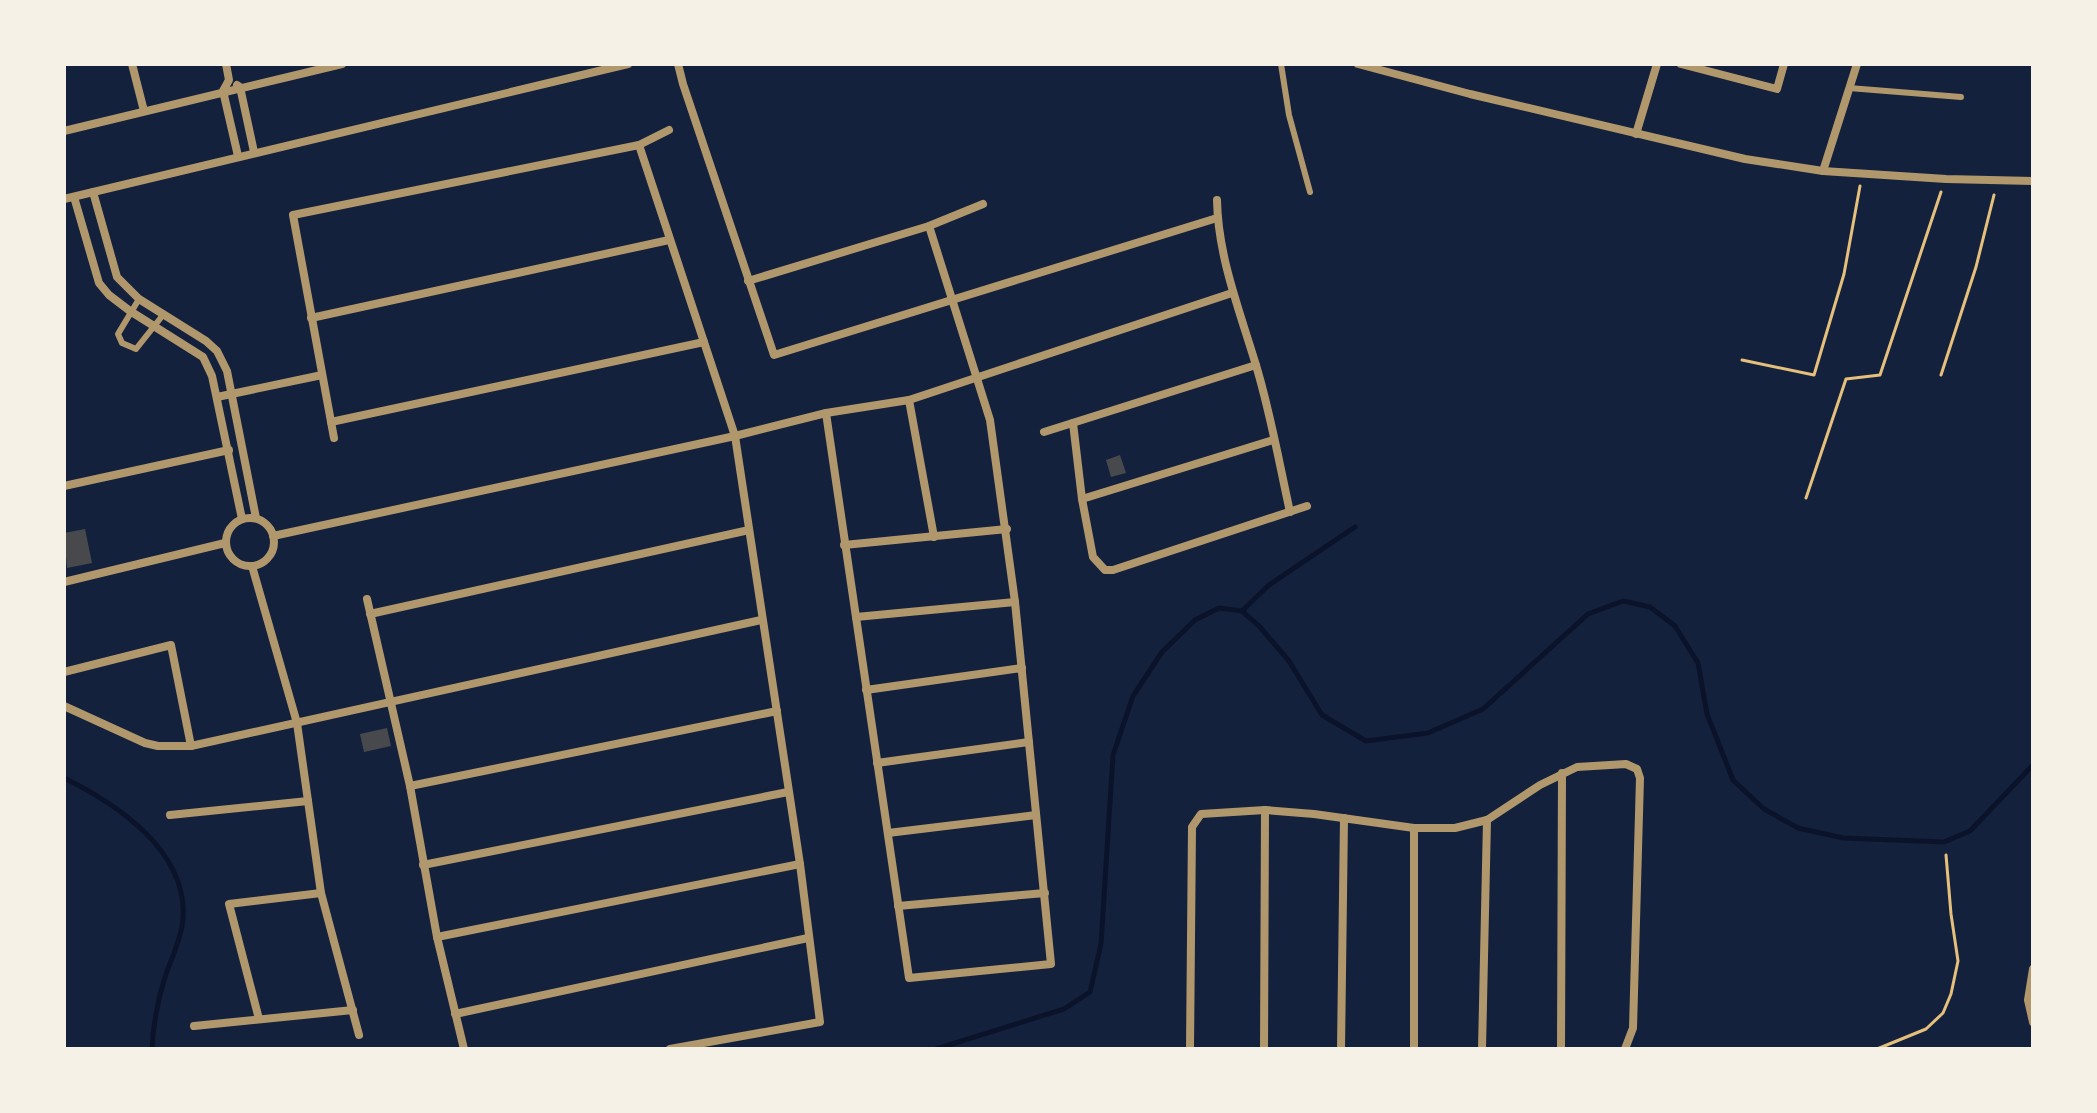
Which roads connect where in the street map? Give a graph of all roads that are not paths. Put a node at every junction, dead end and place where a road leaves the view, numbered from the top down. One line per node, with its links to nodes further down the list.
1 (132, 64): 19 (street)
2 (226, 64): 14 (street)
3 (342, 64): 12 (street)
4 (628, 64): 24 (street)
5 (678, 64): 37 (street)
6 (1281, 64): 29 (lane)
7 (1358, 64): 13 (street)
8 (1657, 64): 22 (street)
9 (1681, 64): 10 (street)
10 (1784, 64)
11 (1857, 64): 16 (street)
12 (325, 66): 15 (street)
13 (1382, 67): 22 (street)
14 (229, 80): 15 (street); 17 (street)
15 (240, 87): 17 (street); 24 (street)
16 (1849, 88): 18 (lane); 26 (street)
17 (223, 91): 19 (street); 25 (street)
18 (1961, 97)
19 (144, 111): 21 (street)
20 (669, 130): 23 (street)
21 (64, 131)
22 (1636, 134): 26 (street)
23 (639, 145): 36 (street); 43 (street)
24 (254, 152): 25 (street)
25 (238, 156): 28 (street)
26 (1823, 171): 27 (street)
27 (2033, 181)
28 (93, 192): 30 (street); 39 (street)
29 (1310, 192)
30 (74, 197): 31 (street); 41 (street)
31 (64, 199)
32 (1217, 200): 34 (street)
33 (983, 204): 35 (street)
34 (1217, 218): 38 (street); 40 (street)
35 (929, 226): 37 (street); 40 (street)
36 (669, 240): 43 (street); 45 (street)
37 (748, 281): 40 (street)
38 (1232, 293): 46 (street); 48 (street)
39 (139, 299): 41 (lane); 42 (street)
40 (953, 300): 48 (street)
41 (130, 311): 44 (street); 44 (lane)
42 (163, 315): 44 (lane); 49 (street)
43 (311, 318): 47 (street)
44 (154, 328): 50 (street)
45 (704, 342): 53 (street); 56 (street)
46 (1256, 365): 54 (street); 58 (street)
47 (322, 375): 49 (street); 53 (street)
48 (978, 377): 51 (street); 66 (street)
49 (232, 392): 50 (street); 64 (street)
50 (217, 397): 59 (street)
51 (909, 400): 52 (street); 69 (street)
52 (826, 413): 56 (street); 71 (street)
53 (331, 422): 57 (street)
54 (1073, 423): 55 (street); 61 (street)
55 (1044, 432)
56 (735, 436): 67 (street); 68 (street)
57 (334, 438)
58 (1273, 440): 61 (street); 63 (street)
59 (229, 450): 60 (street); 65 (street)
60 (64, 486)
61 (1082, 499): 63 (street)
62 (1307, 506): 63 (street)
63 (1290, 512)
64 (256, 518): 65 (street); 68 (street)
65 (242, 519): 70 (street)
66 (1007, 529): 69 (street); 75 (street)
67 (749, 530): 76 (street); 78 (street)
68 (273, 536): 72 (street)
69 (934, 537): 71 (street)
70 (225, 543): 72 (street); 73 (street)
71 (844, 545): 77 (street)
72 (252, 566): 85 (street)
73 (64, 582)
74 (367, 599): 76 (street)
75 (1015, 602): 77 (street); 79 (street)
76 (370, 614): 82 (street)
77 (856, 617): 81 (street)
78 (761, 620): 82 (street); 84 (street)
79 (1022, 668): 81 (street); 86 (street)
80 (64, 672): 87 (street)
81 (866, 690): 88 (street)
82 (390, 701): 85 (street); 90 (street)
83 (64, 706): 87 (street)
84 (777, 711): 90 (street); 91 (street)
85 (297, 723): 87 (street); 92 (street)
86 (1029, 742): 88 (street); 95 (street)
87 (191, 746)
88 (877, 763): 99 (street)
89 (1562, 773): 97 (street); 123 (street); 124 (street)
90 (410, 786): 101 (street)
91 (788, 792): 100 (street); 101 (street)
92 (308, 801): 94 (street); 102 (street)
93 (1265, 810): 96 (street); 118 (street); 119 (street)
94 (170, 815)
95 (1036, 815): 99 (street); 103 (street)
96 (1344, 818): 98 (street); 120 (street)
97 (1487, 820): 98 (street); 122 (street)
98 (1414, 828): 121 (street)
99 (888, 833): 104 (street)
100 (800, 864): 105 (street); 106 (street)
101 (423, 865): 105 (street)
102 (321, 893): 108 (street); 110 (street)
103 (1045, 893): 104 (street); 104 (street)
104 (898, 906)
105 (437, 937): 109 (street)
106 (808, 938): 109 (street); 114 (street)
107 (2033, 969): 111 (street)
108 (353, 1010): 110 (street); 113 (street)
109 (455, 1014): 115 (street)
110 (259, 1019): 112 (street)
111 (2033, 1022)
112 (194, 1026)
113 (359, 1035)
114 (730, 1038): 116 (street); 117 (street)
115 (464, 1049)
116 (670, 1049)
117 (733, 1049)
118 (1190, 1049)
119 (1264, 1049)
120 (1341, 1049)
121 (1414, 1049)
122 (1482, 1049)
123 (1561, 1049)
124 (1625, 1049)

